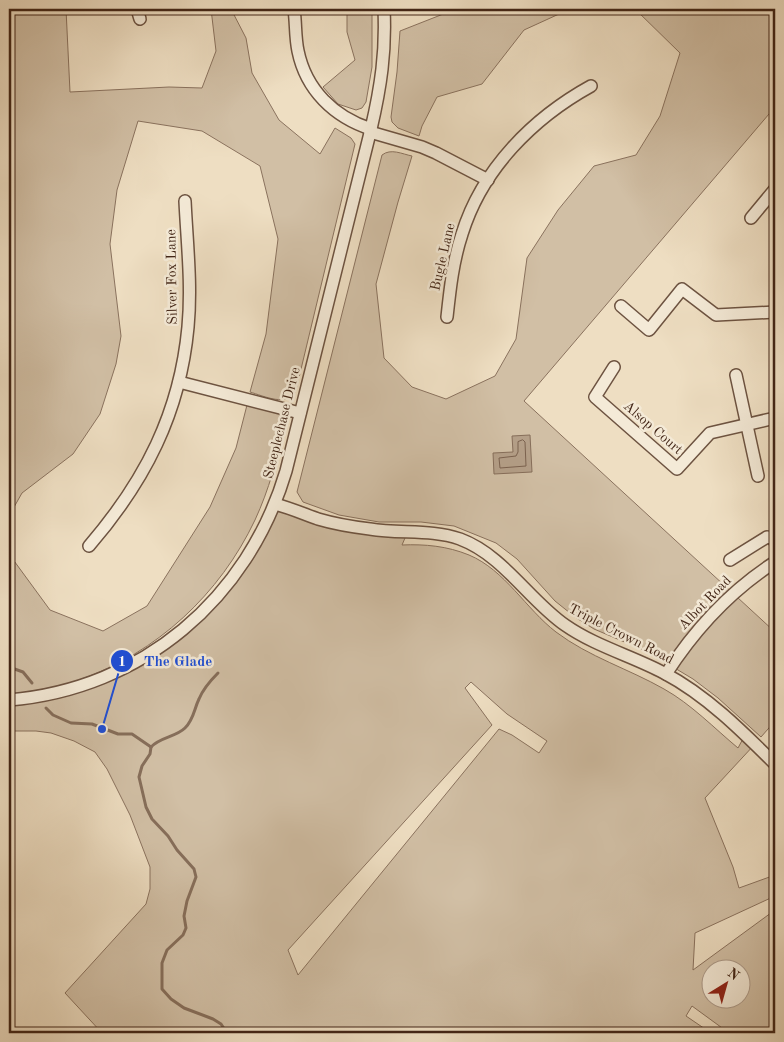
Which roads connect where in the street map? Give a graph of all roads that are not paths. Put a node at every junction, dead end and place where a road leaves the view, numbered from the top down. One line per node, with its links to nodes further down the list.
1 (294, 9): 4 (street)
2 (384, 9): 4 (street, Steeplechase Drive)
3 (591, 86): 5 (street, Bugle Lane)
4 (370, 130): 5 (street); 15 (street, Steeplechase Drive)
5 (488, 180): 11 (street, Bugle Lane)
6 (775, 189): 8 (street)
7 (185, 201): 14 (street, Silver Fox Lane)
8 (751, 218)
9 (621, 306): 10 (street)
10 (775, 312)
11 (447, 317)
12 (614, 367): 17 (street, Alsop Court)
13 (736, 375): 17 (street)
14 (180, 382): 15 (street); 21 (street, Silver Fox Lane)
15 (300, 413): 19 (street, Steeplechase Drive)
16 (775, 418): 17 (street, Alsop Court)
17 (746, 425): 18 (street)
18 (758, 476)
19 (275, 504): 24 (street, Triple Crown Road); 25 (street, Steeplechase Drive)
20 (775, 542): 22 (street)
21 (89, 546)
22 (730, 560)
23 (775, 562): 24 (street, Albot Road)
24 (666, 674): 26 (street, Triple Crown Road)
25 (9, 700)
26 (775, 764)

